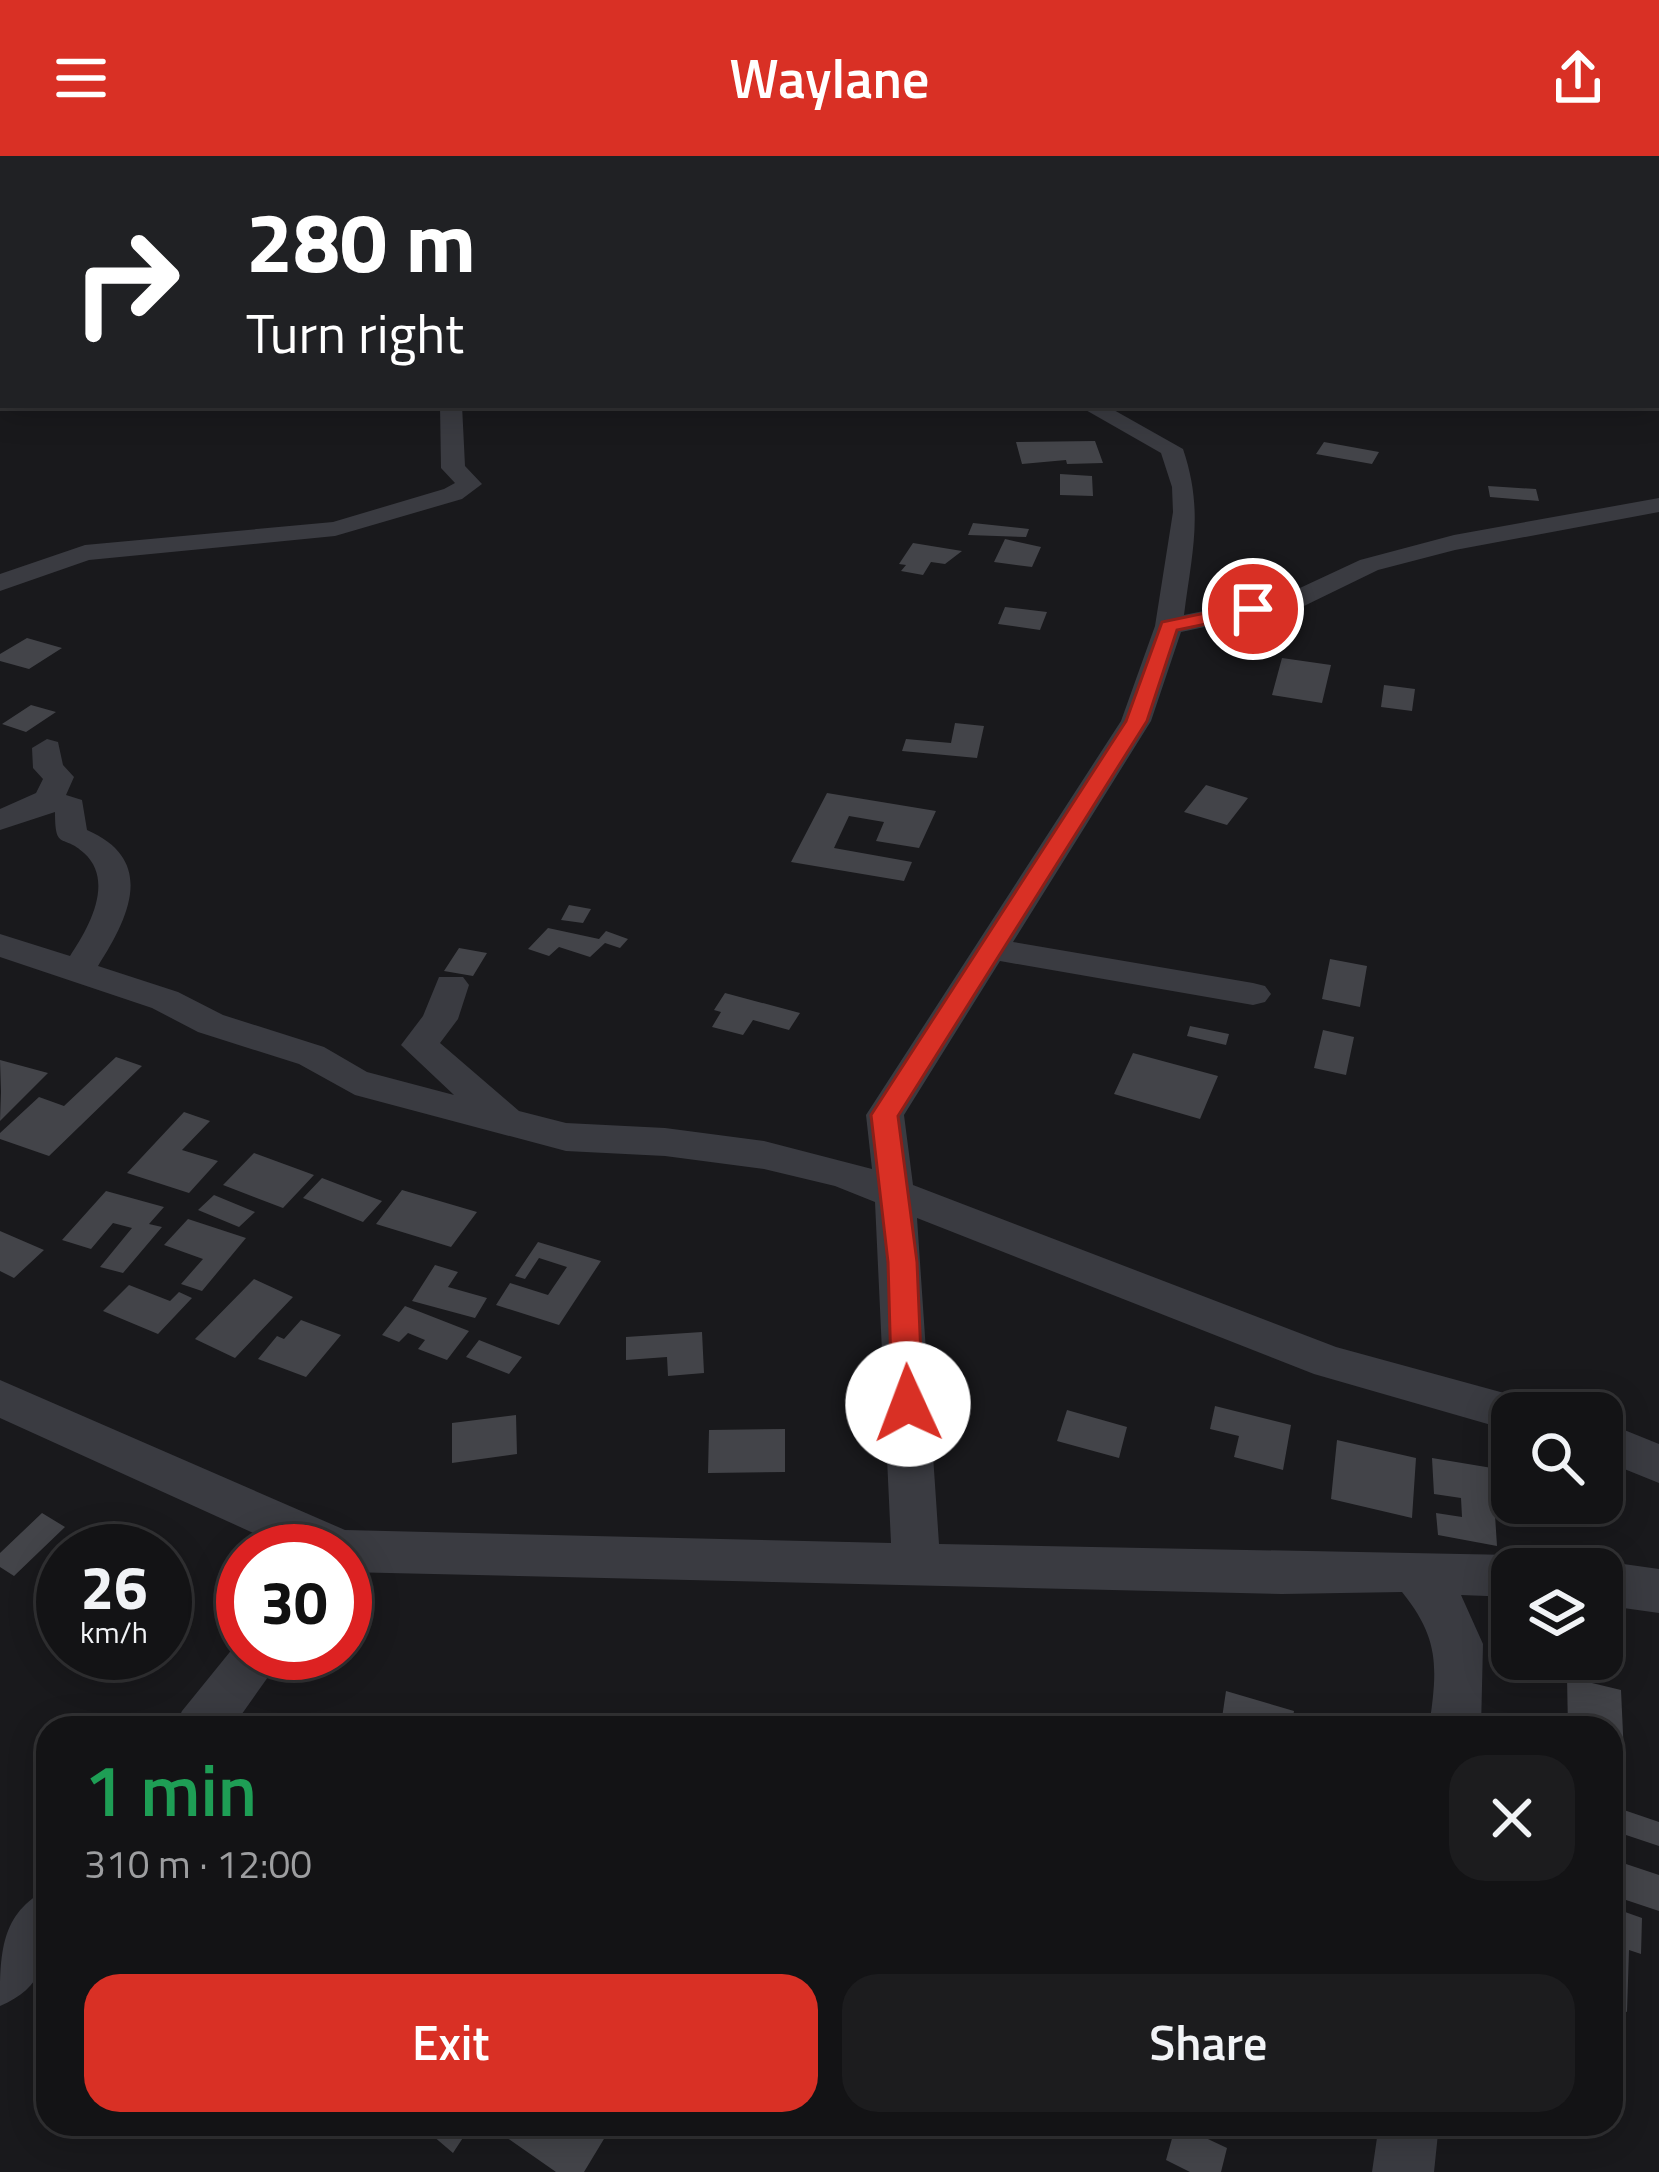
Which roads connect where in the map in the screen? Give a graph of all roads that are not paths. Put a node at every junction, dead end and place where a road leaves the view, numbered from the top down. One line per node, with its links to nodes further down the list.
1 (450, 408): 4 (street)
2 (1094, 408): 5 (street)
3 (1659, 505): 5 (street)
4 (0, 583)
5 (1168, 626): 10 (street)
6 (47, 748): 7 (street)
7 (49, 800): 8 (street); 11 (street)
8 (0, 821)
9 (0, 945): 11 (street)
10 (991, 949): 13 (street); 15 (street)
11 (78, 970): 14 (street)
12 (451, 986): 14 (street)
13 (1253, 994)
14 (511, 1122): 15 (street)
15 (891, 1192): 17 (street); 22 (street)
16 (0, 1398): 20 (street)
17 (1491, 1407)
18 (1623, 1449): 19 (street)
19 (1659, 1464)
20 (282, 1524)
21 (372, 1552): 22 (street)
22 (916, 1564): 23 (street)
23 (1414, 1571): 24 (street); 29 (street)
24 (1491, 1575)
25 (1623, 1586): 26 (street)
26 (1659, 1591)
27 (238, 1680): 28 (street)
28 (210, 1716)
29 (1456, 1716)
30 (36, 1932): 31 (street)
31 (0, 1977)
32 (1408, 2136): 33 (street)
33 (1403, 2172)

